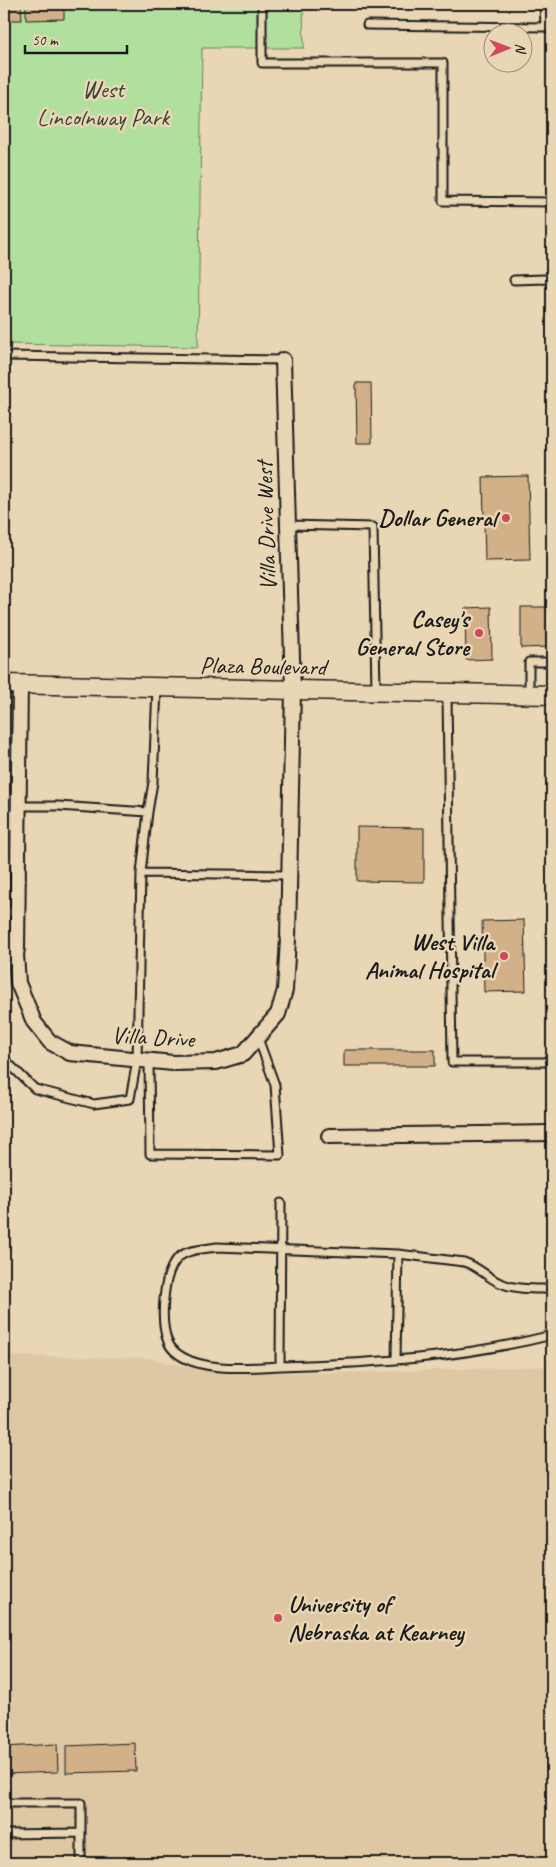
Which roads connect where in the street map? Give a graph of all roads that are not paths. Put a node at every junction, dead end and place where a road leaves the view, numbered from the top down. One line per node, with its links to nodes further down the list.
1 (262, 4): 5 (lane)
2 (544, 4): 4 (lane)
3 (368, 25): 4 (lane)
4 (549, 28)
5 (552, 202)
6 (514, 280): 7 (lane)
7 (552, 281)
8 (4, 356): 9 (lane)
9 (283, 360): 10 (street, Villa Drive West)
10 (288, 525): 14 (street, Villa Drive West); 15 (lane)
11 (552, 662): 17 (lane)
12 (12, 684): 13 (street, Plaza Boulevard); 19 (street, Villa Drive)
13 (157, 687): 14 (street, Plaza Boulevard); 20 (lane)
14 (293, 690): 15 (street, Plaza Boulevard); 22 (street, Villa Drive)
15 (376, 692): 16 (street, Plaza Boulevard)
16 (447, 693): 17 (street, Plaza Boulevard); 28 (lane)
17 (530, 694): 18 (street, Plaza Boulevard)
18 (552, 695)
19 (19, 806): 20 (lane); 23 (street, Villa Drive)
20 (148, 812): 21 (lane)
21 (141, 873): 22 (lane); 27 (lane)
22 (290, 875): 25 (street, Villa Drive)
23 (11, 912): 24 (street, Villa Drive)
24 (10, 955): 27 (street, Villa Drive)
25 (258, 1038): 27 (street, Villa Drive); 27 (lane)
26 (4, 1059): 27 (lane)
27 (143, 1060)
28 (552, 1062)
29 (552, 1133): 30 (street)
30 (329, 1136)
31 (281, 1203): 32 (lane)
32 (280, 1249): 33 (lane); 37 (lane); 37 (lane)
33 (398, 1254): 34 (lane); 36 (lane)
34 (552, 1290)
35 (552, 1335): 36 (lane)
36 (396, 1360): 37 (lane)
37 (280, 1366)
38 (4, 1802): 39 (lane)
39 (81, 1833): 40 (lane); 41 (lane)
40 (4, 1834)
41 (81, 1863)

